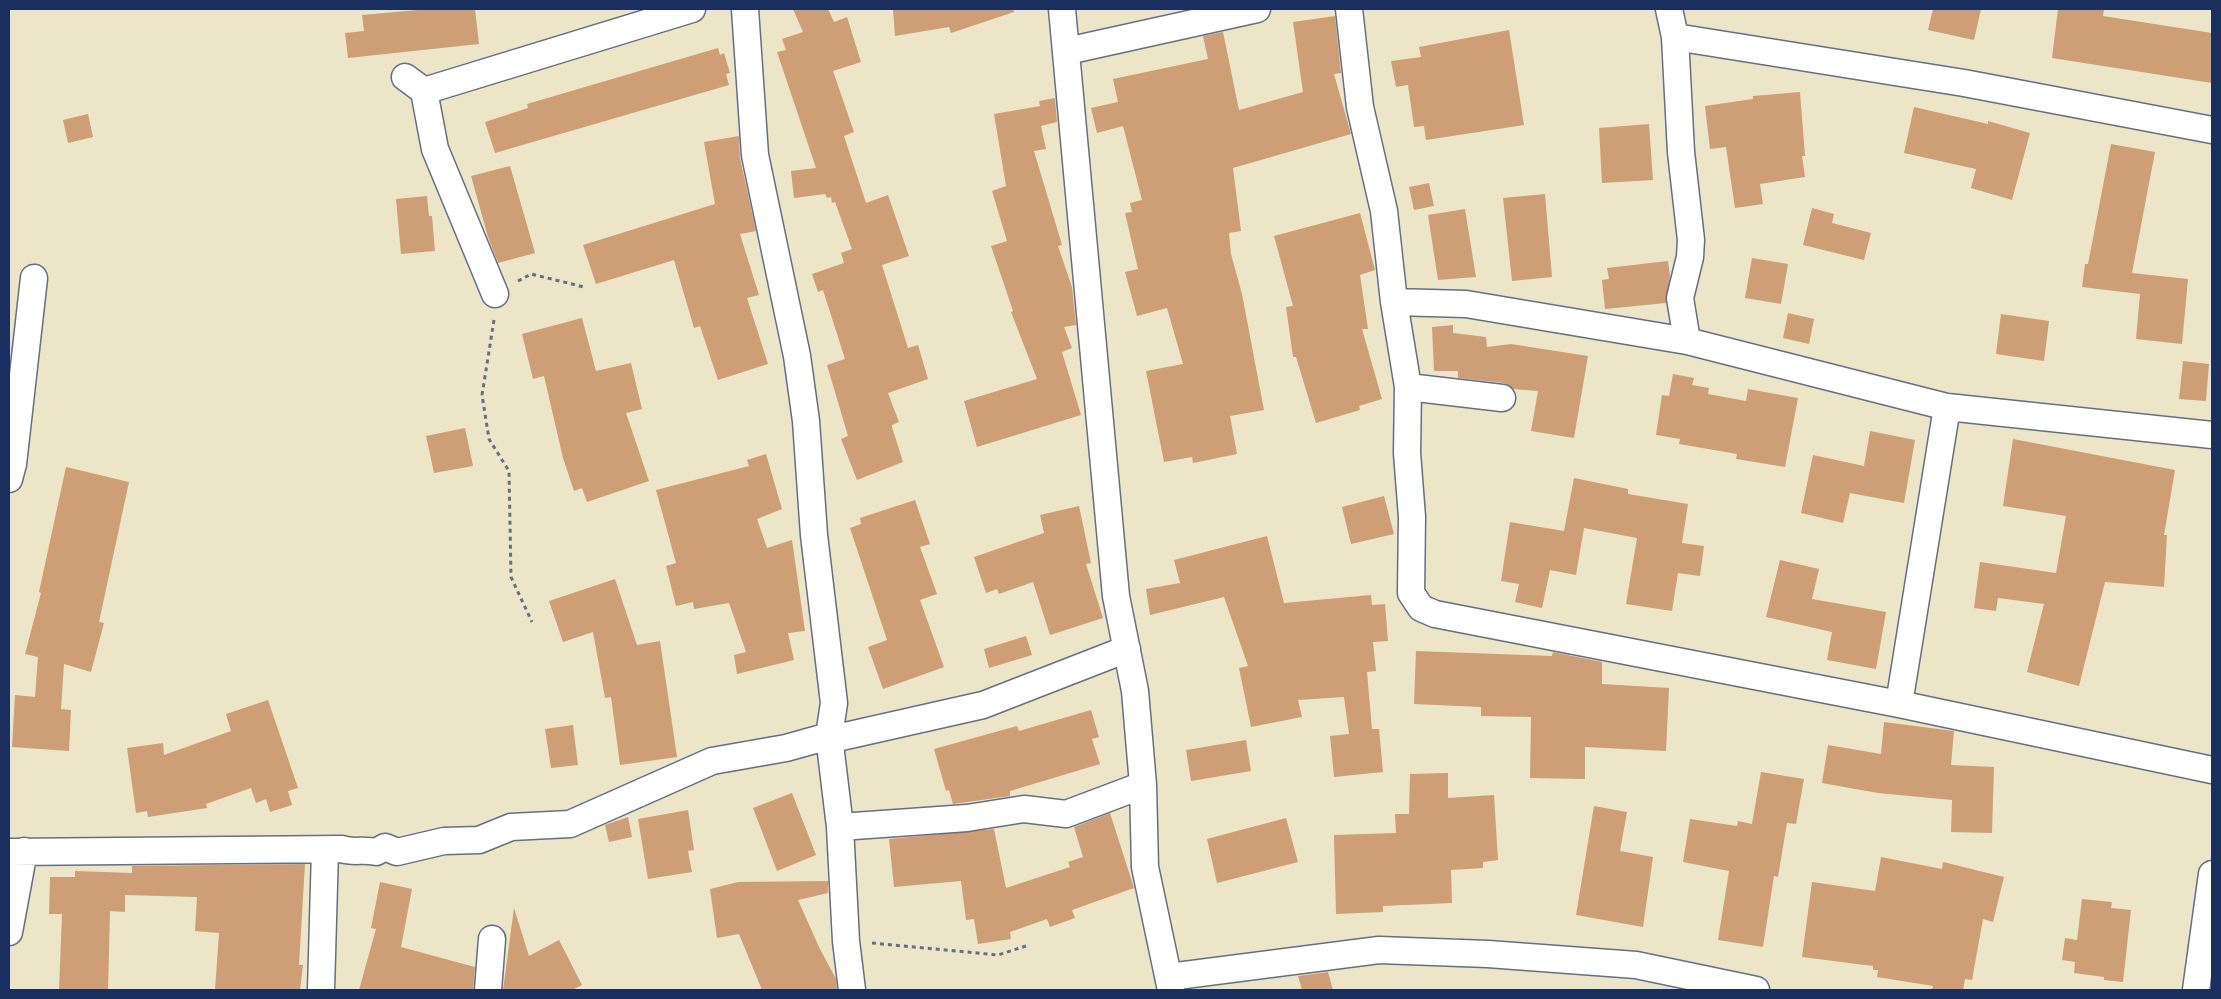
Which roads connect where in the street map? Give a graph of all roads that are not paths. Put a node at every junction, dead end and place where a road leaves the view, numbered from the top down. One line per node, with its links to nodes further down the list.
1 (692, 9): 11 (street)
2 (746, 9): 21 (street)
3 (1062, 9): 8 (street)
4 (1257, 9): 8 (street)
5 (1349, 9): 12 (street)
6 (1669, 9): 7 (street)
7 (1675, 37): 9 (street); 13 (street)
8 (1067, 51): 19 (street)
9 (2212, 130)
10 (34, 278): 18 (street)
11 (496, 294)
12 (1394, 302): 13 (street); 14 (street)
13 (1687, 341): 16 (street)
14 (1408, 387): 15 (street); 20 (street)
15 (1502, 398)
16 (1947, 407): 17 (street); 20 (street)
17 (2212, 432)
18 (9, 479)
19 (1127, 649): 21 (street); 23 (street)
20 (1899, 704): 22 (street)
21 (829, 736): 24 (street); 25 (street)
22 (2212, 770)
23 (1143, 786): 24 (street); 30 (street)
24 (840, 827): 34 (street)
25 (325, 850): 26 (street); 32 (street)
26 (16, 852): 28 (street)
27 (2212, 874): 36 (street)
28 (9, 932)
29 (492, 939): 33 (street)
30 (1170, 984): 31 (street)
31 (1700, 984): 35 (street)
32 (321, 990)
33 (488, 990)
34 (852, 990)
35 (1756, 990)
36 (2196, 990)

